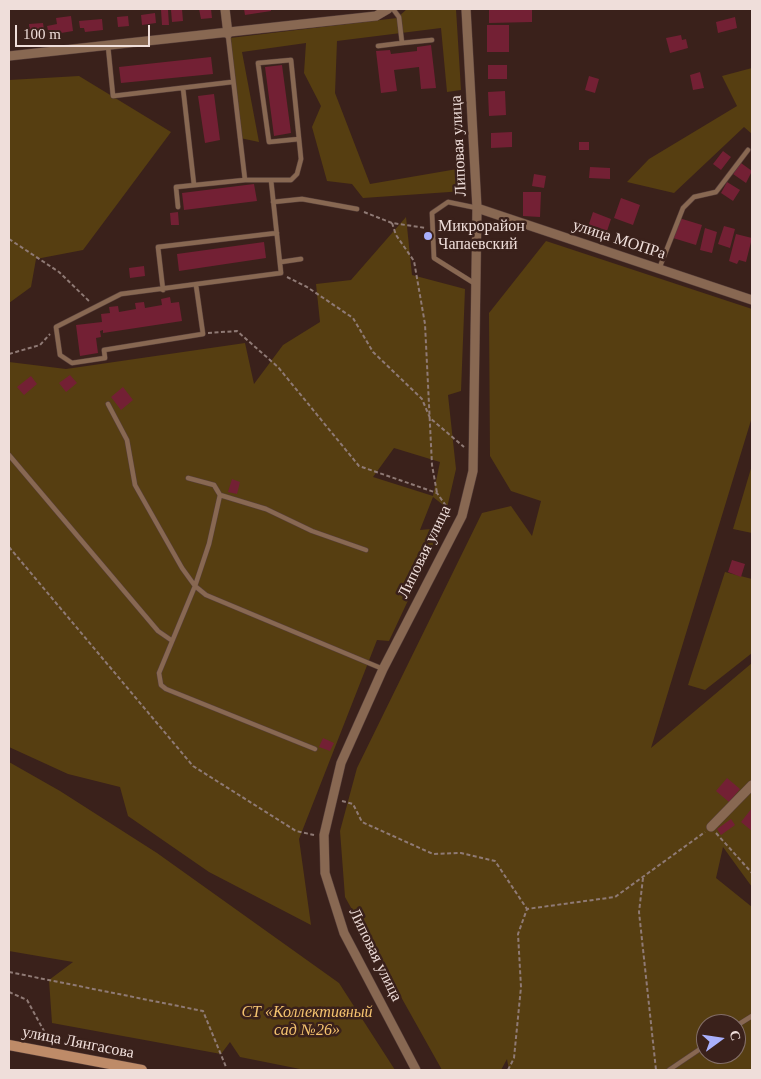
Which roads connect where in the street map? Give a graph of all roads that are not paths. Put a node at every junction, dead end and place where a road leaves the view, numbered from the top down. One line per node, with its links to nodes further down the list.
1 (225, 9): 5 (street)
2 (388, 9): 5 (street)
3 (392, 9): 7 (lane)
4 (466, 9): 20 (street, Липовая улица)
5 (228, 34): 8 (street); 11 (lane)
6 (432, 40): 7 (lane)
7 (402, 43): 9 (lane)
8 (108, 46): 10 (street); 12 (lane)
9 (378, 46)
10 (9, 56)
11 (232, 82): 12 (lane); 15 (lane)
12 (183, 88): 17 (lane)
13 (299, 139): 13 (lane); 16 (lane)
14 (748, 150): 25 (lane)
15 (245, 180): 16 (lane); 17 (lane)
16 (271, 180): 18 (lane)
17 (194, 185): 19 (lane)
18 (273, 202): 21 (lane); 22 (lane)
19 (178, 207)
20 (477, 208): 25 (street, улица МОПРа); 27 (street, Липовая улица); 27 (lane)
21 (357, 209)
22 (277, 232): 24 (lane); 28 (lane)
23 (301, 259): 24 (lane)
24 (281, 262): 26 (lane)
25 (660, 269): 29 (street, улица МОПРа)
26 (196, 285): 28 (lane); 28 (lane)
27 (477, 286): 37 (street, Липовая улица)
28 (163, 290)
29 (752, 300)
30 (108, 404): 35 (lane)
31 (9, 455): 36 (lane)
32 (188, 478): 33 (lane)
33 (220, 494): 34 (lane); 35 (lane)
34 (366, 550)
35 (195, 586): 36 (lane); 37 (lane)
36 (171, 640): 38 (lane)
37 (383, 669): 44 (street, Липовая улица)
38 (315, 749)
39 (752, 784): 40 (street)
40 (711, 827)
41 (9, 1045): 43 (main road, улица Лянгасова)
42 (696, 1052): 45 (lane)
43 (142, 1070)
44 (416, 1070)
45 (669, 1070)

